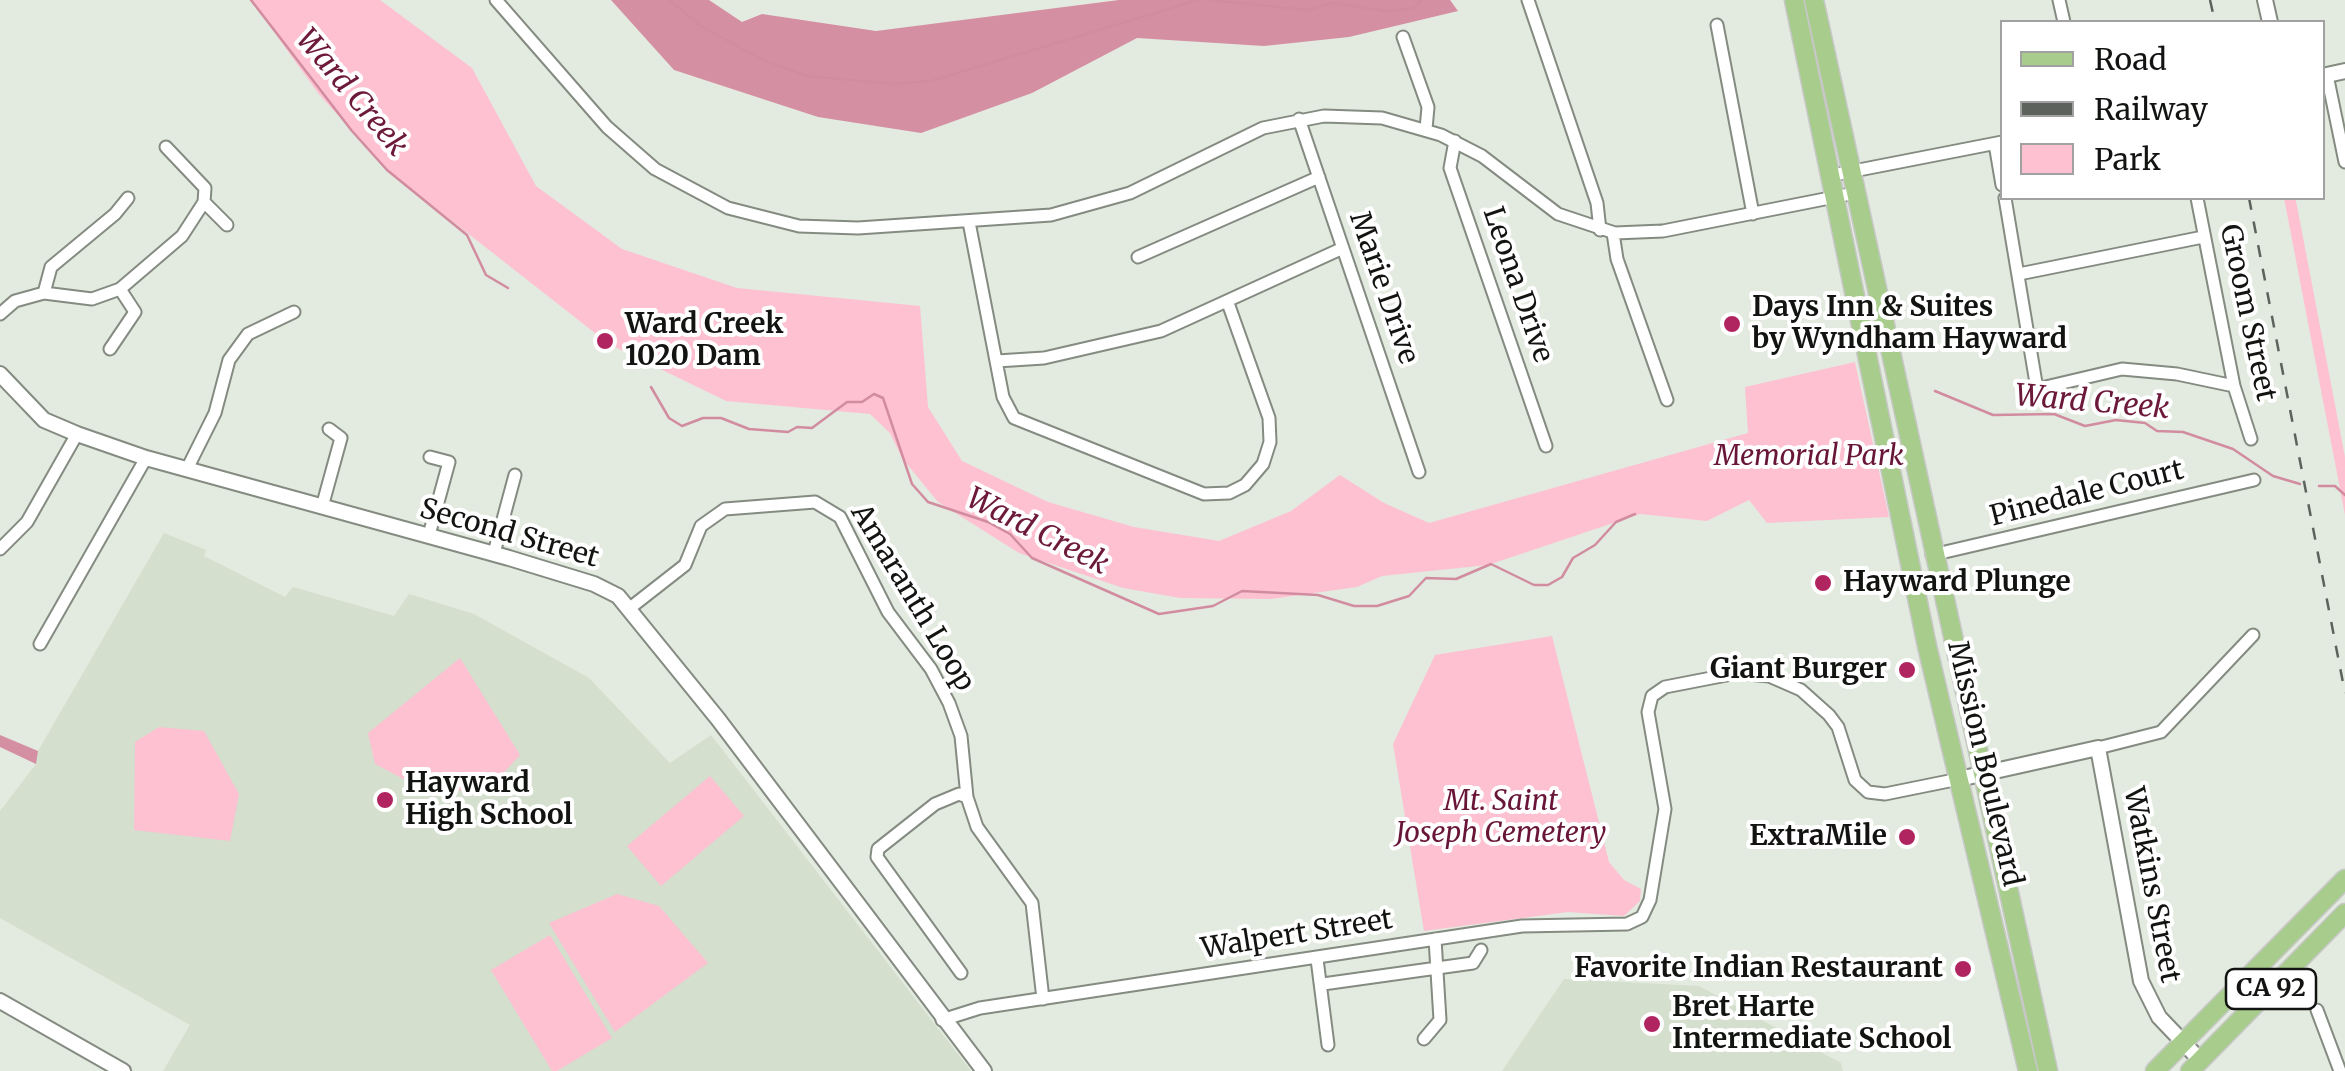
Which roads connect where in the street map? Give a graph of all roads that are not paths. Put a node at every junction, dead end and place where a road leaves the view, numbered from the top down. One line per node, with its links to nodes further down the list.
1 (496, 0): 25 (street)
2 (1528, 0): 27 (street)
3 (1794, 0): 16 (main road, Mission Boulevard)
4 (1814, 0): 15 (main road, Mission Boulevard)
5 (1717, 24): 24 (street)
6 (1403, 37): 10 (street)
7 (2345, 72): 8 (street)
8 (2325, 76): 14 (street)
9 (1299, 120): 10 (street); 17 (street, Marie Drive); 25 (street)
10 (1426, 130): 11 (street)
11 (1454, 141): 27 (street); 45 (street, Leona Drive)
12 (1999, 143): 15 (street)
13 (166, 147): 23 (street)
14 (2345, 162)
15 (1850, 173): 16 (street); 18 (main road, Mission Boulevard)
16 (1828, 176): 19 (main road, Mission Boulevard)
17 (1318, 177): 29 (street, Marie Drive); 30 (street)
18 (1855, 193): 19 (street); 56 (main road, Mission Boulevard)
19 (1832, 197): 24 (street); 62 (main road, Mission Boulevard)
20 (128, 198): 33 (street)
21 (2005, 200): 31 (street)
22 (2197, 200): 28 (street, Groom Street)
23 (204, 202): 26 (street); 32 (street)
24 (1753, 214): 27 (street)
25 (969, 222): 38 (street)
26 (227, 226)
27 (1606, 231): 41 (street)
28 (2203, 237): 31 (street); 40 (street, Groom Street)
29 (1343, 248): 34 (street); 49 (street, Marie Drive)
30 (1138, 257)
31 (2019, 274): 40 (street)
32 (120, 289): 33 (street); 37 (street)
33 (44, 293): 36 (street)
34 (1228, 303): 38 (street); 38 (street)
35 (294, 312): 48 (street)
36 (0, 314)
37 (110, 349)
38 (997, 361)
39 (0, 374): 43 (street, Second Street)
40 (2234, 386): 44 (street, Groom Street)
41 (1666, 400)
42 (329, 429): 52 (street)
43 (77, 434): 47 (street, Second Street); 54 (street)
44 (2251, 439)
45 (1546, 446)
46 (430, 457): 53 (street)
47 (146, 458): 48 (street, Second Street); 59 (street)
48 (186, 469): 52 (street, Second Street)
49 (1419, 472)
50 (515, 475): 55 (street)
51 (2254, 480): 56 (street, Pinedale Court)
52 (322, 507): 53 (street, Second Street)
53 (429, 536): 55 (street, Second Street)
54 (0, 550)
55 (494, 553): 57 (street, Second Street)
56 (1932, 556): 61 (main road, Mission Boulevard)
57 (630, 608): 63 (street, Amaranth Loop); 75 (street, Second Street)
58 (2253, 635): 60 (street)
59 (40, 644)
60 (2098, 748): 61 (street); 77 (street, Watkins Street)
61 (1980, 774): 62 (street); 83 (main road, Mission Boulevard)
62 (1958, 779): 66 (street, Walpert Street); 82 (main road, Mission Boulevard)
63 (967, 797): 70 (street); 72 (street, Amaranth Loop)
64 (2345, 880): 77 (main road, CA 92)
65 (2345, 913): 79 (main road, CA 92)
66 (1435, 939): 68 (street, Walpert Street); 69 (street)
67 (1481, 950): 69 (street)
68 (1317, 959): 71 (street); 72 (street, Walpert Street)
69 (1437, 969): 71 (street); 76 (street)
70 (961, 973)
71 (1324, 984): 78 (street)
72 (1043, 999): 75 (street, Walpert Street)
73 (0, 1001): 80 (street)
74 (2317, 1010): 85 (street)
75 (942, 1020): 81 (street, Second Street)
76 (1424, 1039)
77 (2183, 1043): 79 (street, Watkins Street); 84 (main road, CA 92)
78 (1328, 1045)
79 (2200, 1067)
80 (118, 1070)
81 (984, 1071)
82 (2028, 1071)
83 (2048, 1071)
84 (2155, 1071)
85 (2340, 1071)

